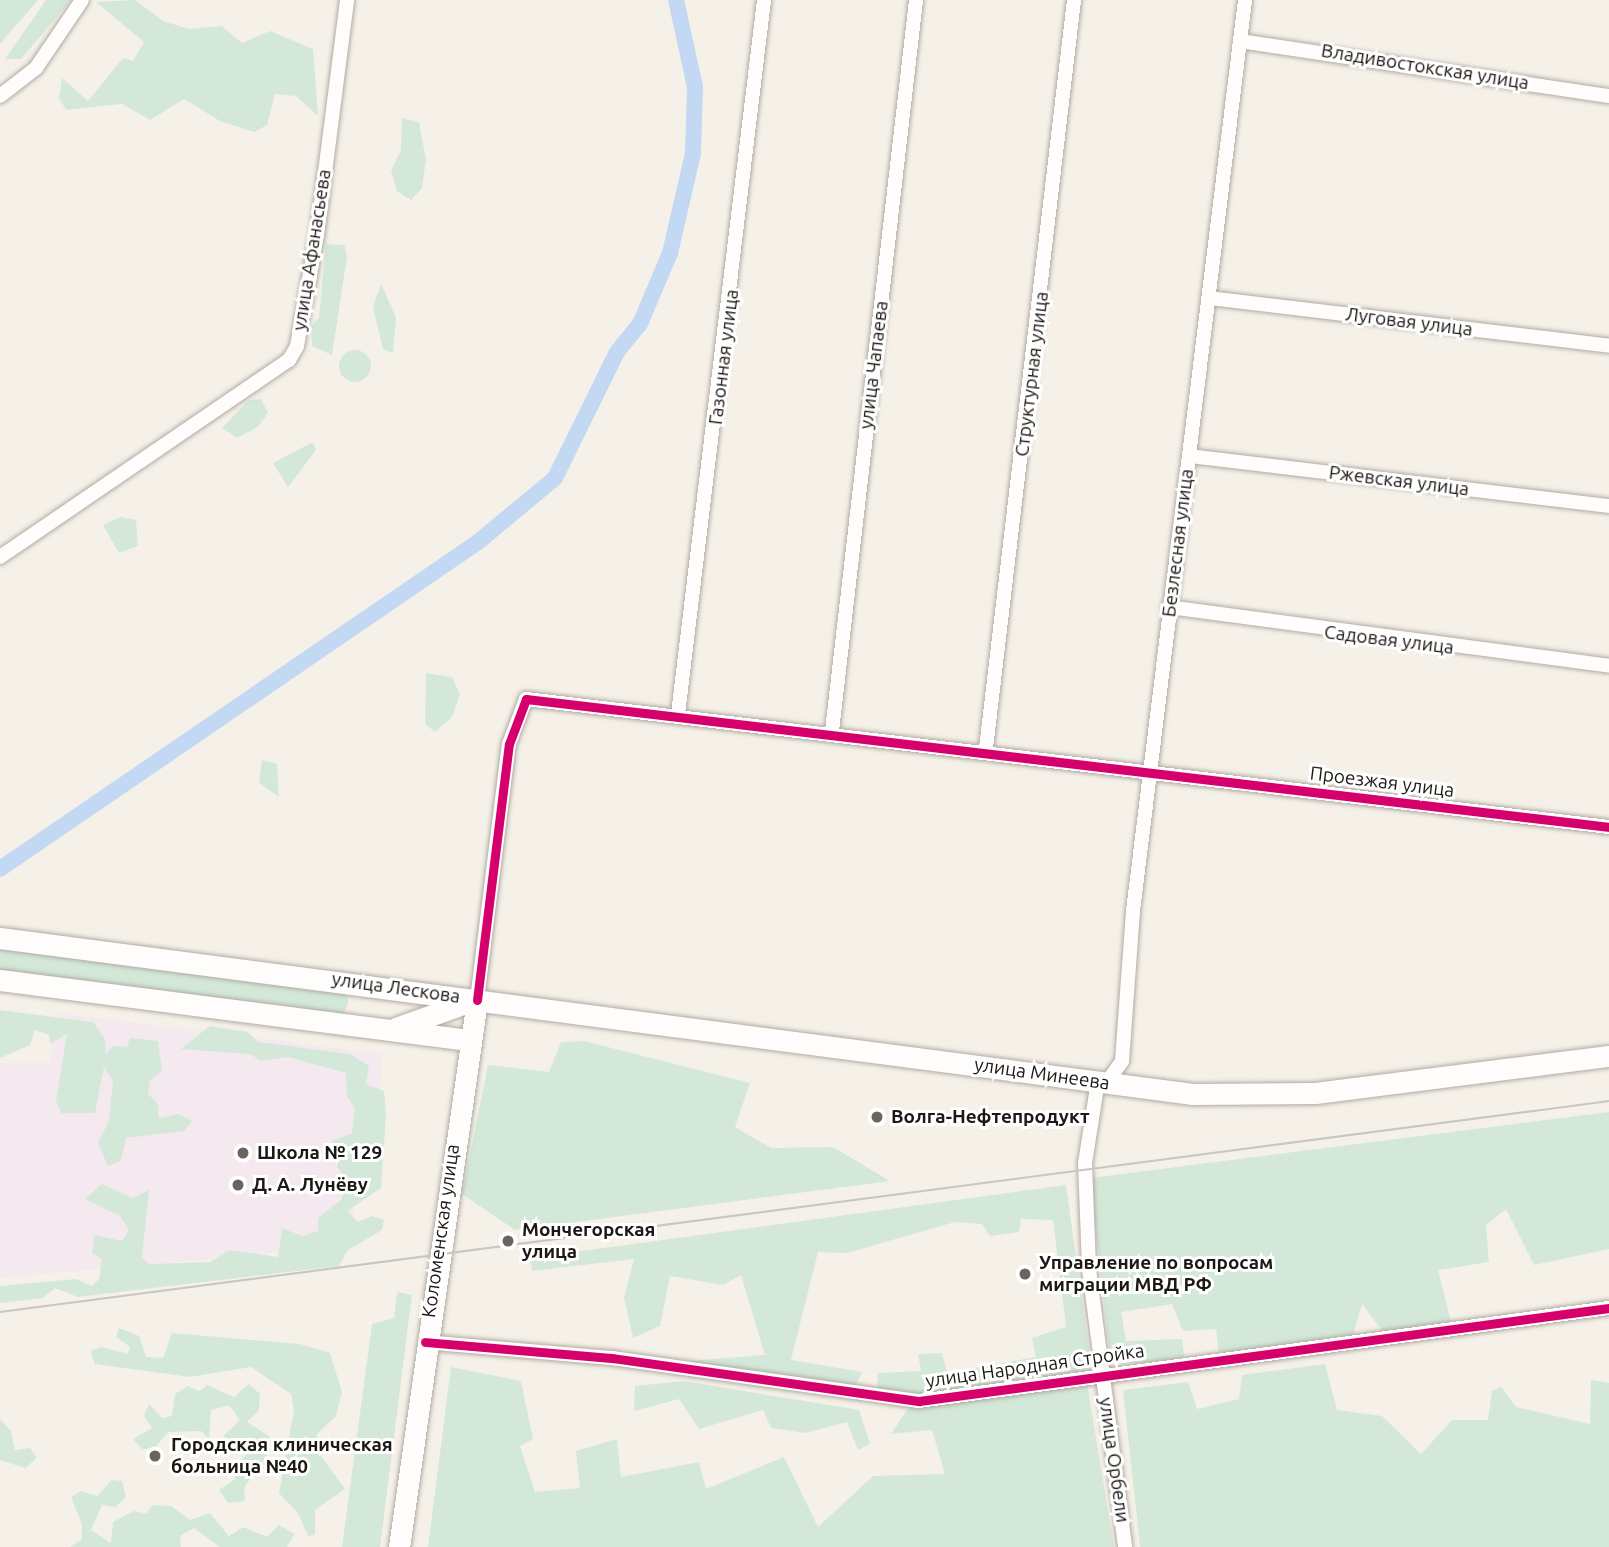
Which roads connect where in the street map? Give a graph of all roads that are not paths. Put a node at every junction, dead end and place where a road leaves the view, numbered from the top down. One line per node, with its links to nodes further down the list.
1 (82, 0): 8 (street)
2 (347, 0): 14 (street, улица Афанасьева)
3 (764, 0): 17 (street, Газонная улица)
4 (916, 0): 18 (street, улица Чапаева)
5 (1074, 0): 19 (street, Структурная улица)
6 (1245, 0): 7 (street, Безлесная улица)
7 (1240, 41): 9 (street, Владивостокская улица); 10 (street, Безлесная улица)
8 (0, 96)
9 (1609, 96)
10 (1209, 298): 11 (street, Луговая улица); 12 (street, Безлесная улица)
11 (1609, 346)
12 (1189, 456): 13 (street, Ржевская улица); 15 (street, Безлесная улица)
13 (1609, 506)
14 (0, 557)
15 (1169, 607): 16 (street, Садовая улица); 20 (street, Безлесная улица)
16 (1609, 666)
17 (678, 714): 18 (street, Проезжая улица); 25 (street, Проезжая улица)
18 (832, 731): 19 (street, Проезжая улица)
19 (986, 748): 20 (street, Проезжая улица)
20 (1150, 773): 21 (street, Проезжая улица); 29 (street, Безлесная улица)
21 (1609, 827)
22 (0, 937): 24 (main road, улица Лескова)
23 (0, 980): 26 (main road, улица Лескова)
24 (397, 988): 25 (main road, улица Лескова); 26 (main road)
25 (477, 1000): 26 (main road, улица Лескова); 27 (main road, Коломенская улица); 29 (main road, улица Минеева)
26 (401, 1026): 27 (main road)
27 (470, 1040): 31 (main road, Коломенская улица)
28 (1609, 1056): 29 (main road, улица Минеева)
29 (1103, 1082): 32 (street, улица Орбели)
30 (1609, 1308): 32 (street, улица Народная Стройка)
31 (425, 1342): 32 (street, улица Народная Стройка); 33 (main road, Коломенская улица)
32 (1102, 1374): 34 (street, улица Орбели)
33 (399, 1547)
34 (1125, 1547)

